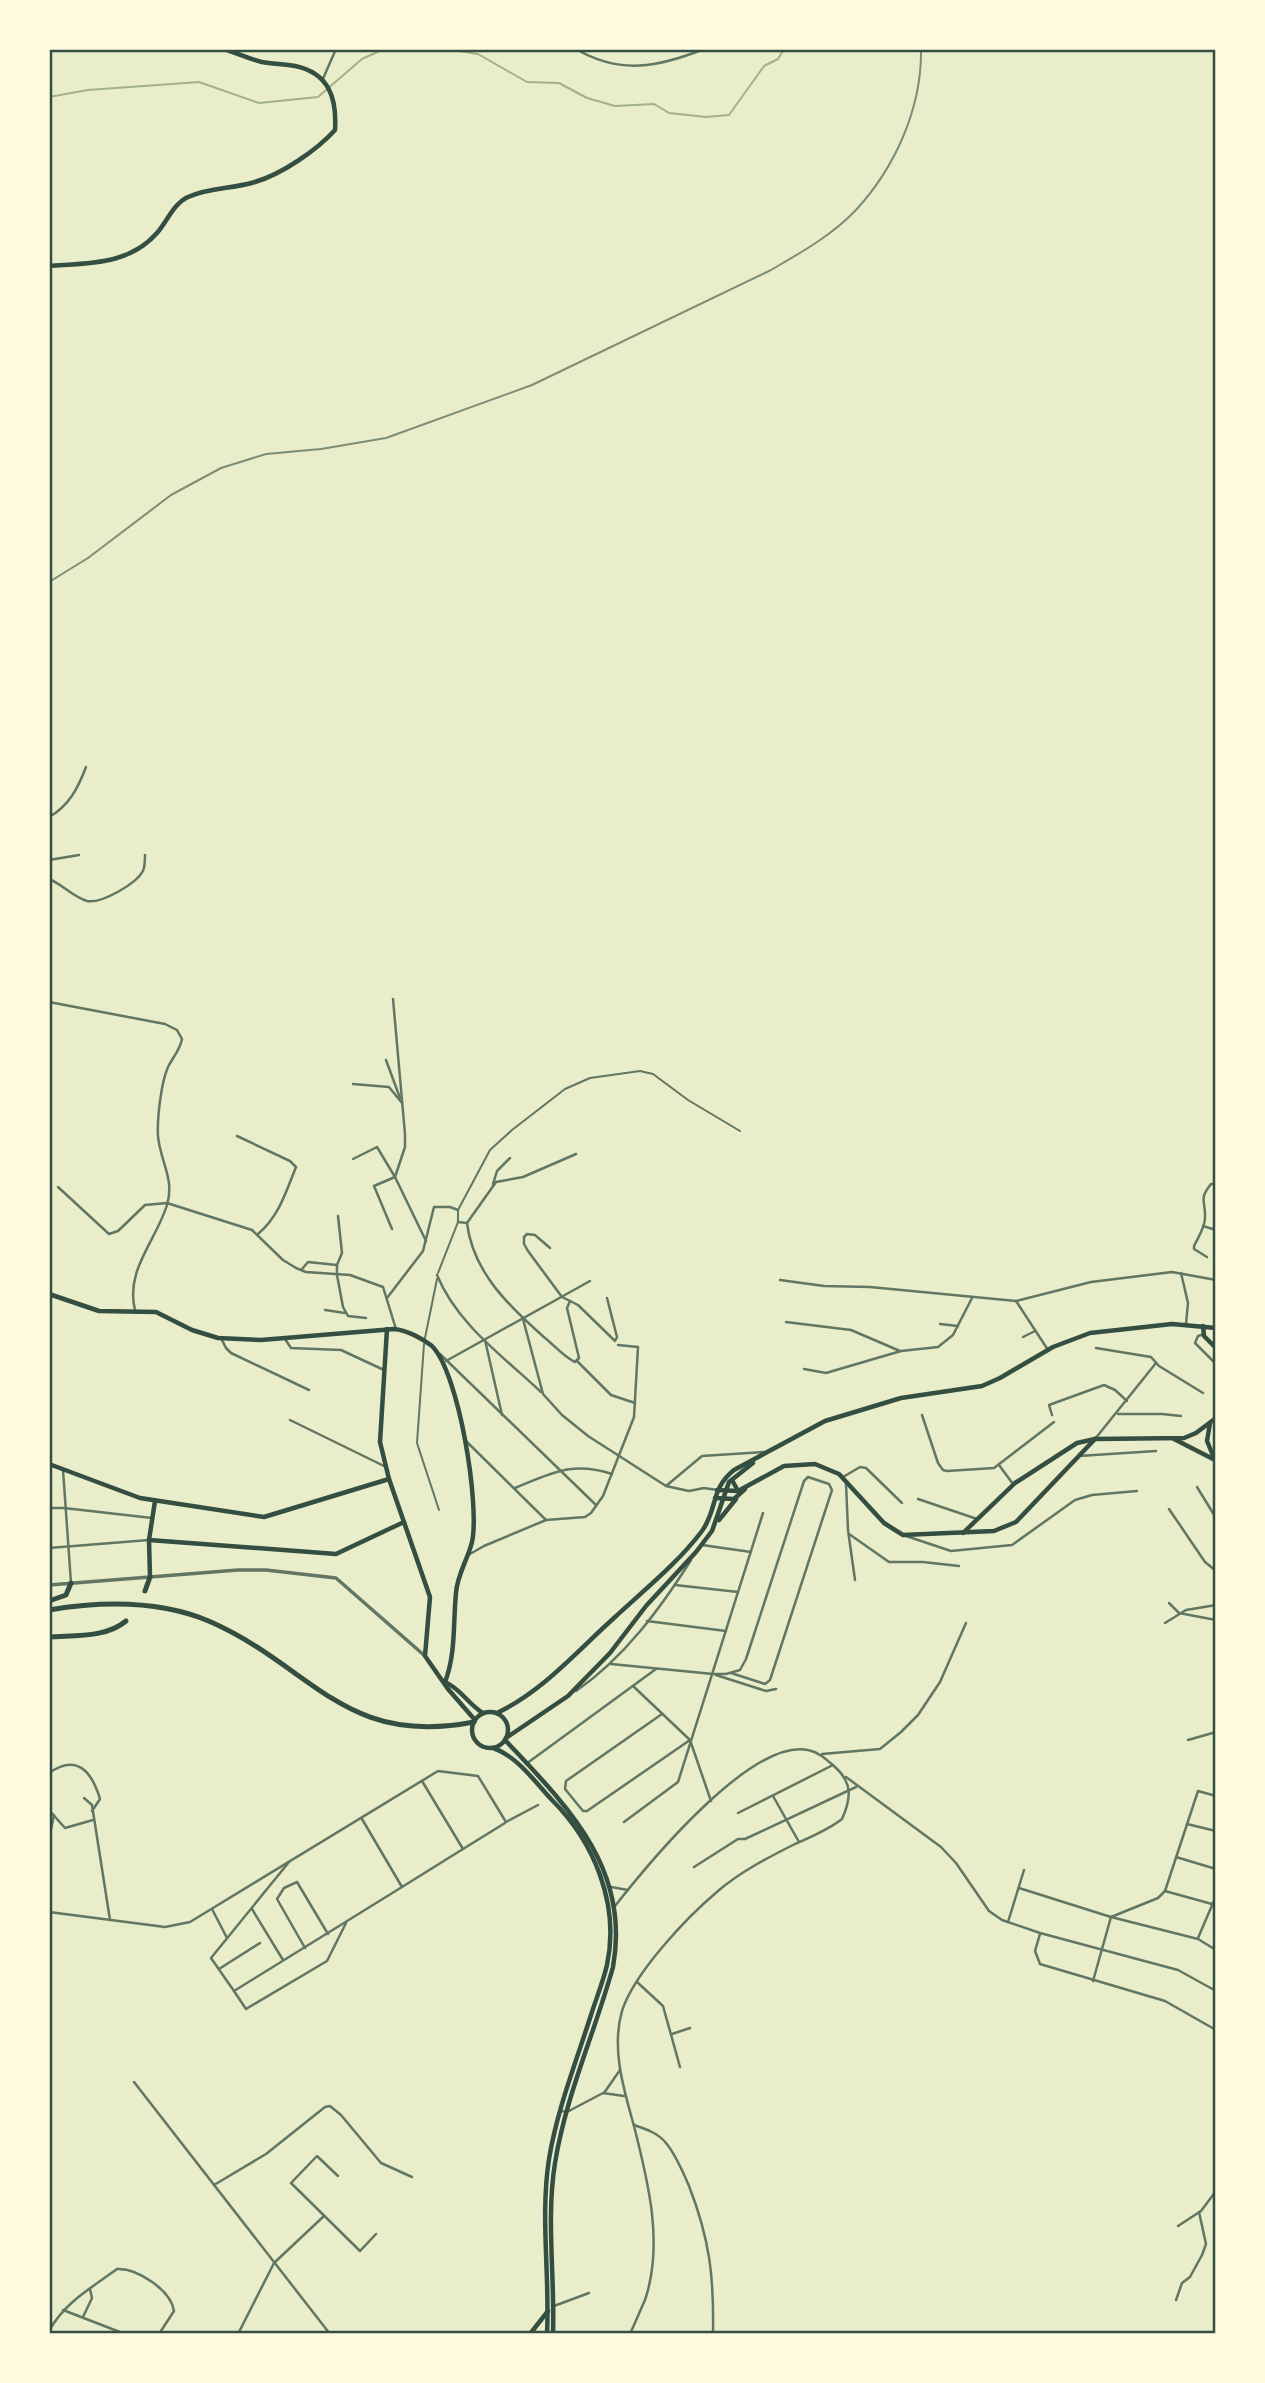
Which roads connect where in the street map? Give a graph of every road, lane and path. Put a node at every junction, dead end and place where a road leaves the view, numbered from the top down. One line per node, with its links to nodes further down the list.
1 (224, 49): 5 (main road)
2 (336, 49): 5 (street)
3 (576, 49): 4 (street)
4 (704, 49)
5 (322, 81): 6 (main road)
6 (49, 266)
7 (86, 767): 8 (street)
8 (49, 817)
9 (79, 855): 11 (street)
10 (145, 855): 12 (street)
11 (49, 860)
12 (49, 878)
13 (393, 999): 17 (street)
14 (49, 1002): 28 (street)
15 (386, 1060): 17 (street)
16 (353, 1084): 17 (street)
17 (402, 1104): 24 (street)
18 (740, 1131): 29 (lane)
19 (237, 1136): 36 (street)
20 (1216, 1147): 25 (street)
21 (576, 1154): 26 (street)
22 (510, 1158): 26 (street)
23 (353, 1159): 24 (street)
24 (396, 1177): 34 (street); 37 (street)
25 (1216, 1184): 33 (street)
26 (492, 1186): 32 (street)
27 (58, 1187): 28 (street)
28 (167, 1203): 36 (street); 56 (street)
29 (458, 1210): 31 (lane); 37 (street)
30 (338, 1216): 40 (street)
31 (458, 1222): 32 (street); 44 (lane)
32 (467, 1223): 59 (street)
33 (1203, 1227): 35 (street); 39 (street)
34 (392, 1229)
35 (1216, 1230)
36 (258, 1234): 41 (street)
37 (426, 1241): 51 (street)
38 (550, 1248): 49 (street)
39 (1207, 1256)
40 (337, 1265): 41 (street); 43 (street)
41 (301, 1270): 43 (street)
42 (1181, 1273): 46 (street); 54 (street); 62 (street)
43 (337, 1275): 51 (street); 57 (street)
44 (438, 1275): 73 (street); 74 (lane)
45 (780, 1280): 50 (street)
46 (1216, 1280)
47 (590, 1281): 49 (street)
48 (49, 1294): 56 (main road)
49 (562, 1297): 53 (street); 59 (street)
50 (973, 1297): 54 (street); 63 (street)
51 (387, 1298): 67 (street)
52 (607, 1298): 53 (street)
53 (570, 1301): 80 (street)
54 (1016, 1301): 68 (street)
55 (325, 1310): 57 (street)
56 (135, 1311): 71 (main road)
57 (345, 1313): 58 (street)
58 (366, 1318)
59 (523, 1319): 73 (street); 80 (street); 88 (street)
60 (786, 1322): 79 (street)
61 (940, 1324): 63 (street)
62 (1186, 1324): 64 (main road); 78 (main road)
63 (958, 1326): 79 (street)
64 (1203, 1326): 65 (main road); 69 (main road)
65 (1216, 1328)
66 (387, 1329): 67 (main road); 72 (main road); 85 (main road)
67 (396, 1329): 74 (main road)
68 (1035, 1331): 70 (street); 78 (street)
69 (1204, 1334): 77 (main road); 83 (street)
70 (1023, 1336)
71 (221, 1338): 72 (main road); 86 (street)
72 (285, 1339): 85 (street)
73 (484, 1339): 81 (street); 88 (street); 92 (street)
74 (424, 1342): 81 (main road); 137 (lane)
75 (618, 1345): 90 (street)
76 (1096, 1348): 82 (street)
77 (1216, 1348)
78 (1048, 1350): 104 (main road)
79 (901, 1351): 84 (street)
80 (577, 1361): 90 (street)
81 (444, 1362): 92 (street); 101 (main road)
82 (1156, 1363): 87 (street); 89 (street)
83 (1216, 1364)
84 (804, 1369)
85 (385, 1370): 111 (main road)
86 (309, 1390)
87 (1203, 1393)
88 (543, 1394): 106 (street)
89 (1127, 1401): 91 (street); 94 (street)
90 (635, 1403): 106 (street)
91 (1116, 1413): 95 (street); 102 (street)
92 (502, 1415): 113 (street)
93 (922, 1415): 109 (street)
94 (1052, 1415)
95 (1181, 1416)
96 (1216, 1418): 99 (main road)
97 (290, 1420): 111 (street)
98 (1054, 1422): 109 (street)
99 (1210, 1422): 100 (main road); 108 (main road)
100 (1170, 1437): 102 (main road); 108 (main road)
101 (464, 1439): 122 (street); 154 (main road)
102 (1095, 1439): 105 (main road); 118 (main road)
103 (1156, 1451): 105 (street)
104 (771, 1452): 107 (main road); 119 (street)
105 (1079, 1455): 145 (main road)
106 (619, 1457): 114 (street); 119 (street)
107 (762, 1457): 117 (main road); 123 (main road)
108 (1215, 1462)
109 (999, 1465): 118 (street)
110 (51, 1466): 112 (main road)
111 (385, 1467): 115 (main road)
112 (63, 1470): 131 (main road); 135 (street)
113 (560, 1471): 114 (street); 122 (street); 133 (street)
114 (612, 1474): 133 (street)
115 (388, 1479): 131 (main road); 143 (main road)
116 (844, 1479): 120 (main road); 132 (street); 146 (street); 147 (main road)
117 (732, 1480): 124 (main road); 125 (main road)
118 (1013, 1484): 141 (main road)
119 (666, 1486): 123 (street)
120 (748, 1486): 124 (main road); 129 (main road)
121 (1197, 1487): 140 (street)
122 (513, 1488): 142 (street)
123 (717, 1490): 125 (main road); 127 (main road)
124 (738, 1490): 125 (main road)
125 (724, 1491): 128 (main road)
126 (1137, 1491): 147 (street)
127 (715, 1498): 128 (main road); 186 (main road)
128 (723, 1499): 129 (main road); 144 (main road)
129 (736, 1499): 144 (main road)
130 (918, 1499): 141 (street)
131 (155, 1501): 139 (main road)
132 (902, 1503)
133 (597, 1505): 142 (street)
134 (49, 1508): 135 (street)
135 (64, 1508): 139 (street); 150 (street)
136 (1169, 1509): 156 (street)
137 (439, 1510)
138 (763, 1513): 153 (street)
139 (152, 1518): 148 (main road)
140 (1216, 1518)
141 (977, 1519): 145 (main road)
142 (546, 1520): 154 (street)
143 (404, 1522): 148 (main road); 176 (main road)
144 (716, 1523): 149 (main road)
145 (962, 1533): 147 (main road)
146 (849, 1534): 155 (street); 158 (street)
147 (903, 1535)
148 (149, 1540): 150 (street); 157 (main road)
149 (701, 1545): 152 (main road); 153 (street)
150 (69, 1546): 151 (street); 159 (street)
151 (49, 1548)
152 (696, 1552): 161 (street); 184 (main road)
153 (751, 1552): 163 (street)
154 (467, 1556): 181 (main road)
155 (959, 1566)
156 (1216, 1571)
157 (150, 1577): 159 (street); 162 (highway); 176 (street)
158 (855, 1580)
159 (71, 1583): 160 (street); 164 (highway)
160 (49, 1585)
161 (675, 1585): 163 (street); 170 (street)
162 (145, 1591)
163 (738, 1592): 174 (street)
164 (49, 1601)
165 (1169, 1603): 168 (street)
166 (1216, 1605): 168 (street)
167 (49, 1610): 188 (highway)
168 (1179, 1613): 169 (street); 173 (street)
169 (1216, 1619)
170 (647, 1621): 174 (street); 177 (street)
171 (127, 1622): 175 (highway)
172 (966, 1623): 194 (street)
173 (1165, 1623)
174 (726, 1631): 179 (street)
175 (49, 1637)
176 (425, 1656): 181 (main road)
177 (611, 1664): 178 (street); 184 (street)
178 (656, 1670): 179 (street); 182 (street)
179 (713, 1674): 180 (street); 183 (street); 191 (street)
180 (731, 1674): 180 (street)
181 (445, 1682): 185 (main road); 188 (main road)
182 (633, 1686): 187 (street); 195 (street)
183 (776, 1689)
184 (568, 1696): 190 (main road)
185 (483, 1713): 186 (main road); 188 (main road)
186 (497, 1713): 190 (main road)
187 (662, 1714): 191 (street); 204 (street)
188 (475, 1721): 193 (main road)
189 (1216, 1732): 192 (street)
190 (506, 1739): 193 (main road); 195 (main road)
191 (690, 1740): 204 (street); 205 (street); 216 (street)
192 (1188, 1740)
193 (493, 1748): 228 (main road)
194 (819, 1755): 196 (street); 205 (street)
195 (526, 1763): 207 (main road)
196 (832, 1765): 199 (street); 200 (street); 201 (street)
197 (49, 1773): 209 (street)
198 (422, 1781): 212 (street); 215 (street); 221 (street)
199 (857, 1787): 200 (street); 242 (street)
200 (850, 1790): 213 (street); 220 (street)
201 (772, 1795): 210 (street); 213 (street)
202 (1216, 1796): 217 (street)
203 (84, 1798): 209 (street)
204 (574, 1800): 207 (street)
205 (711, 1801): 231 (street)
206 (538, 1805): 215 (street)
207 (567, 1807): 229 (main road)
208 (49, 1810): 211 (street)
209 (92, 1811): 214 (street)
210 (738, 1813)
211 (54, 1815): 214 (street); 219 (street)
212 (361, 1818): 223 (street); 227 (street)
213 (787, 1819): 220 (street); 224 (street)
214 (94, 1820): 241 (street)
215 (506, 1822): 221 (street)
216 (624, 1822)
217 (1187, 1824): 218 (street); 222 (street)
218 (1216, 1831)
219 (49, 1839)
220 (799, 1842): 255 (street)
221 (463, 1849): 227 (street)
222 (1176, 1857): 225 (street); 232 (street)
223 (292, 1858): 236 (street); 237 (street)
224 (694, 1867)
225 (1216, 1869)
226 (1024, 1870): 230 (street)
227 (402, 1887): 243 (street)
228 (604, 1887): 229 (street); 238 (main road)
229 (611, 1887): 231 (street); 235 (main road)
230 (1019, 1888): 240 (street); 242 (street)
231 (628, 1890): 235 (street)
232 (1166, 1891): 234 (street); 240 (street)
233 (1216, 1896): 234 (street)
234 (1212, 1904): 247 (street)
235 (615, 1907): 238 (street); 266 (main road)
236 (212, 1909): 241 (street); 246 (street)
237 (252, 1909): 246 (street); 252 (street)
238 (608, 1909): 266 (main road)
239 (49, 1912): 241 (street)
240 (1111, 1917): 247 (street); 250 (street)
241 (110, 1920)
242 (1008, 1922): 244 (street)
243 (346, 1923): 245 (street); 256 (street)
244 (1040, 1933): 250 (street); 254 (street)
245 (328, 1934): 249 (street); 249 (street)
246 (227, 1938): 253 (street)
247 (1198, 1939): 251 (street)
248 (260, 1944): 253 (street)
249 (305, 1948): 252 (street)
250 (1101, 1950): 254 (street); 257 (street)
251 (1216, 1950)
252 (283, 1961): 256 (street)
253 (219, 1969): 256 (street)
254 (1093, 1981): 259 (street)
255 (637, 1982): 260 (street); 262 (street)
256 (234, 1991)
257 (1216, 1991)
258 (690, 2028): 260 (street)
259 (1216, 2030)
260 (672, 2034): 261 (street)
261 (680, 2067)
262 (620, 2070): 264 (street); 265 (street)
263 (134, 2082): 270 (street)
264 (603, 2093): 265 (street); 266 (street)
265 (624, 2096): 267 (street)
266 (564, 2111): 280 (main road); 282 (main road)
267 (633, 2125): 292 (street); 293 (street)
268 (338, 2176): 273 (street)
269 (412, 2178): 270 (street)
270 (214, 2185): 276 (street)
271 (1216, 2191): 272 (street)
272 (1199, 2212): 274 (street); 279 (street)
273 (324, 2216): 275 (street); 276 (street)
274 (1178, 2226)
275 (376, 2234)
276 (274, 2263): 287 (street); 288 (street)
277 (90, 2289): 281 (street); 283 (street); 286 (street)
278 (589, 2293): 280 (street)
279 (1176, 2300)
280 (554, 2306): 282 (main road); 291 (main road)
281 (63, 2309): 283 (street); 284 (street)
282 (548, 2311): 289 (main road); 290 (main road)
283 (83, 2318): 285 (street)
284 (49, 2331)
285 (125, 2334)
286 (159, 2334)
287 (238, 2334)
288 (330, 2334)
289 (530, 2334)
290 (547, 2334)
291 (554, 2334)
292 (630, 2334)
293 (713, 2334)

